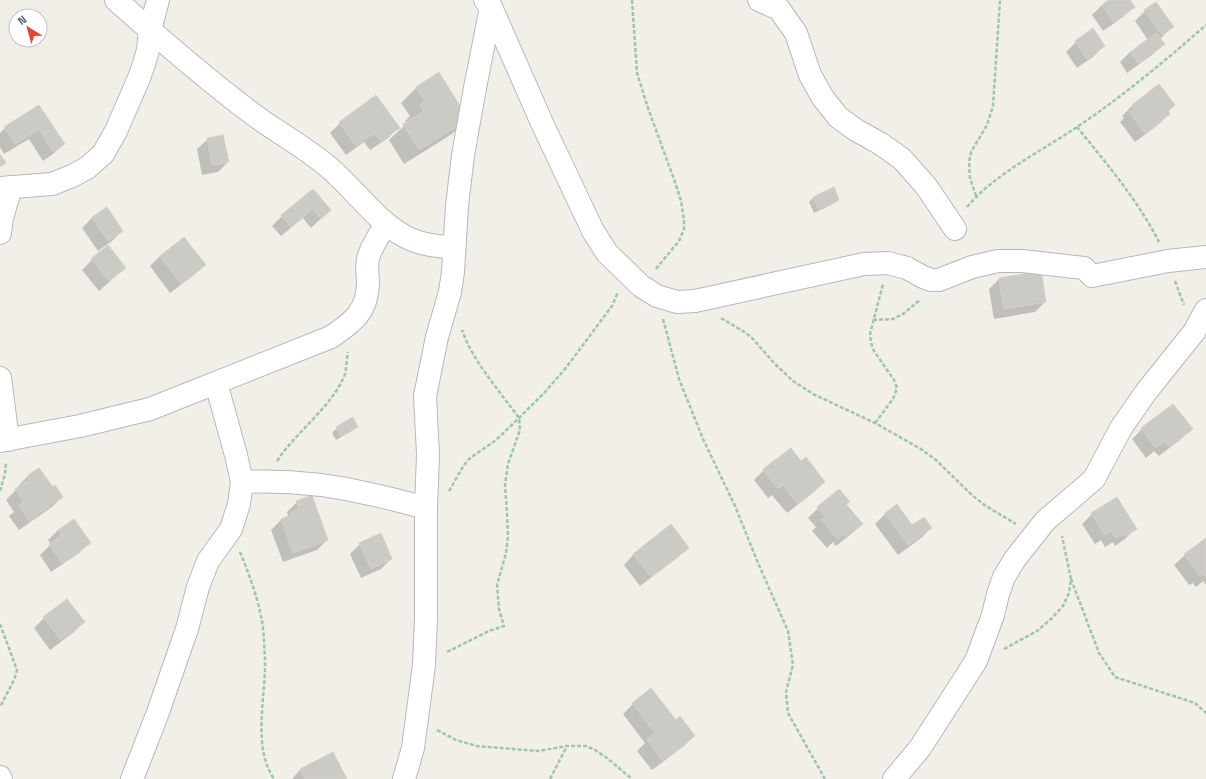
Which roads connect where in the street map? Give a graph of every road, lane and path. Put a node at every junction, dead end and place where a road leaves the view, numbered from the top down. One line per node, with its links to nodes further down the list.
1 (116, 0): 8 (street)
2 (158, 0): 8 (street)
3 (632, 0): 21 (path)
4 (759, 0): 13 (street)
5 (1000, 0): 11 (path)
6 (488, 3): 15 (street); 19 (street)
7 (1206, 25): 9 (path)
8 (150, 30): 10 (street); 12 (street)
9 (1077, 127): 11 (path); 17 (path)
10 (5, 188): 14 (street)
11 (976, 196): 13 (path)
12 (386, 224): 15 (street); 29 (street)
13 (955, 229)
14 (0, 233)
15 (454, 248): 36 (street)
16 (1206, 257): 17 (street)
17 (1168, 261): 20 (street); 26 (path)
18 (888, 263): 20 (street); 22 (street); 24 (path)
19 (624, 270): 21 (street); 30 (path)
20 (931, 280): 24 (path)
21 (649, 291): 22 (street); 52 (path)
22 (695, 301): 31 (path)
23 (1206, 310): 26 (street)
24 (873, 320): 31 (path)
25 (462, 328): 30 (path)
26 (1194, 332): 35 (street)
27 (348, 351): 33 (path)
28 (0, 378): 32 (street)
29 (216, 383): 32 (street); 33 (street)
30 (519, 418): 36 (path); 42 (path)
31 (875, 423): 38 (path)
32 (4, 440): 34 (path)
33 (252, 481): 36 (street); 37 (street)
34 (0, 491)
35 (1060, 508): 38 (street); 39 (path)
36 (426, 514): 42 (street)
37 (231, 529): 47 (street); 48 (path)
38 (1034, 534): 41 (street)
39 (1071, 579): 41 (path); 44 (path)
40 (0, 624): 43 (path)
41 (976, 661): 53 (street)
42 (424, 665): 45 (street)
43 (0, 707)
44 (1206, 713)
45 (416, 718): 46 (path); 49 (street)
46 (567, 746): 50 (path); 51 (path)
47 (132, 779)
48 (274, 779)
49 (404, 779)
50 (550, 779)
51 (632, 779)
52 (825, 779)
53 (894, 779)

